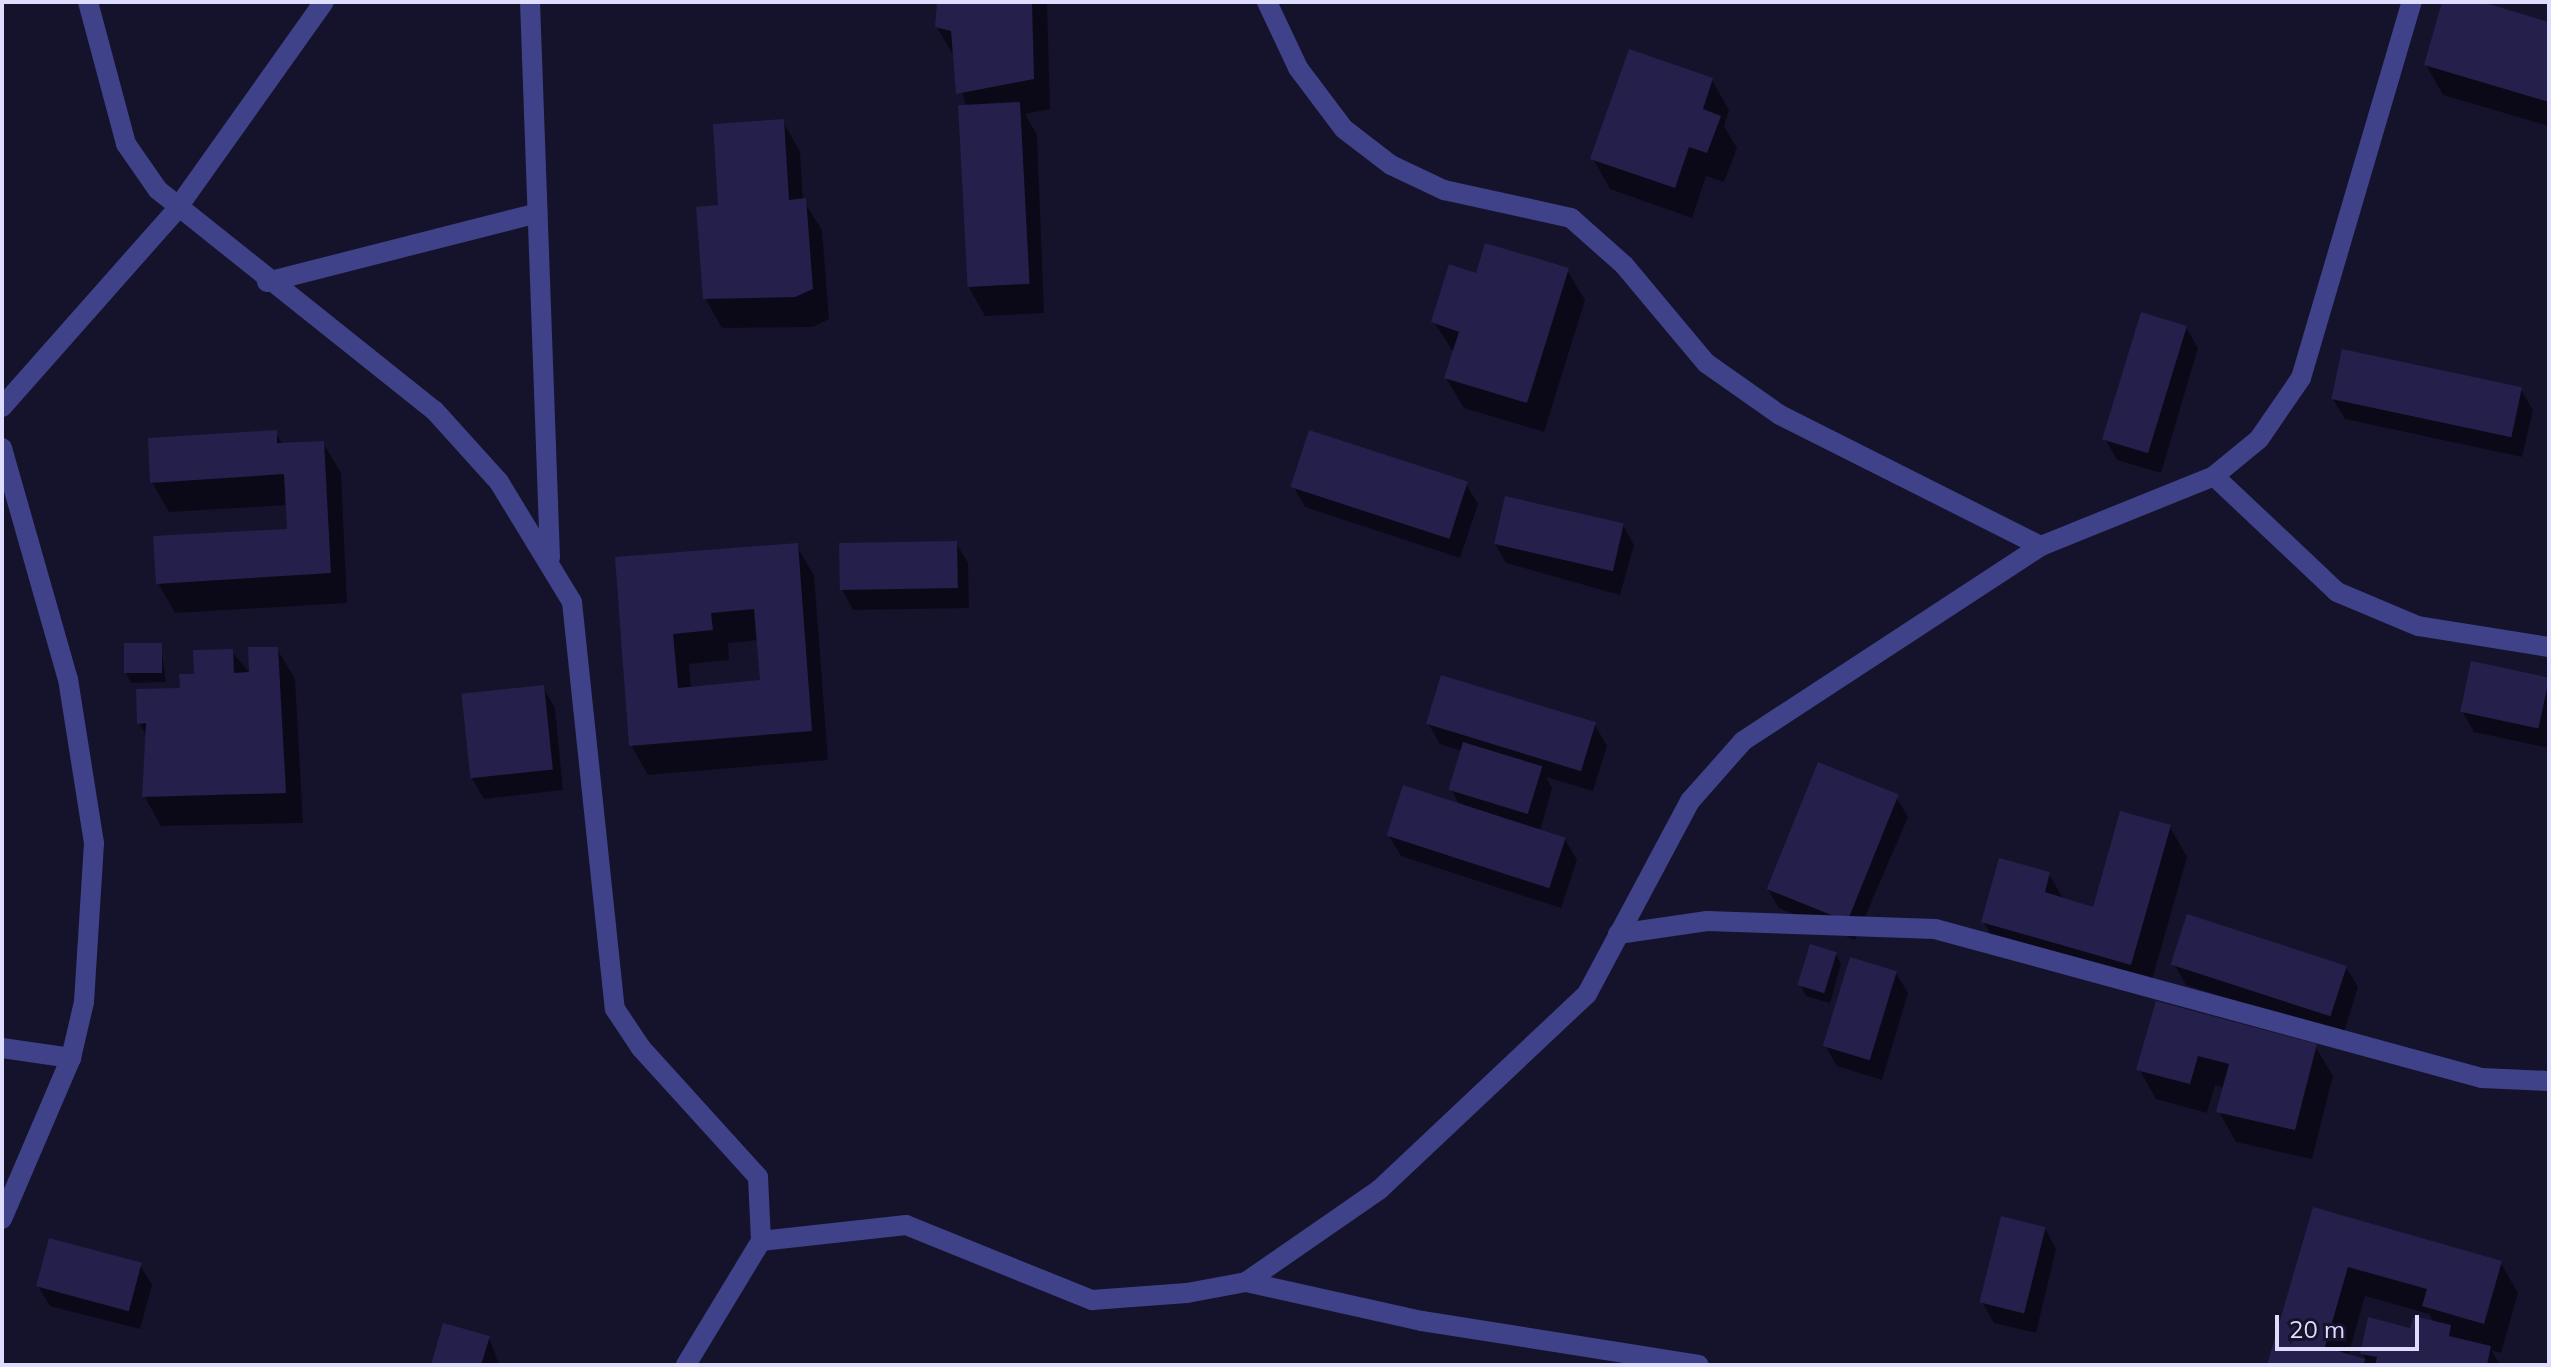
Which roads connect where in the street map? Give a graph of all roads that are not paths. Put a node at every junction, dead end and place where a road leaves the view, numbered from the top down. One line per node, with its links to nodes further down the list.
1 (88, 2): 6 (street)
2 (324, 2): 6 (street)
3 (530, 2): 7 (street)
4 (1267, 2): 12 (street)
5 (2412, 2): 11 (street)
6 (176, 210): 8 (street); 9 (street)
7 (537, 213): 8 (street); 13 (street)
8 (267, 282): 13 (street)
9 (2, 407)
10 (2, 448): 17 (street)
11 (2214, 476): 12 (street); 14 (street)
12 (2041, 546): 15 (street)
13 (550, 558): 20 (street)
14 (2549, 647)
15 (1618, 934): 18 (street); 21 (street)
16 (2, 1048): 17 (street)
17 (71, 1058): 19 (street)
18 (2549, 1081)
19 (2, 1219)
20 (761, 1241): 21 (street); 22 (street)
21 (1246, 1282): 23 (street)
22 (686, 1365)
23 (1699, 1365)

